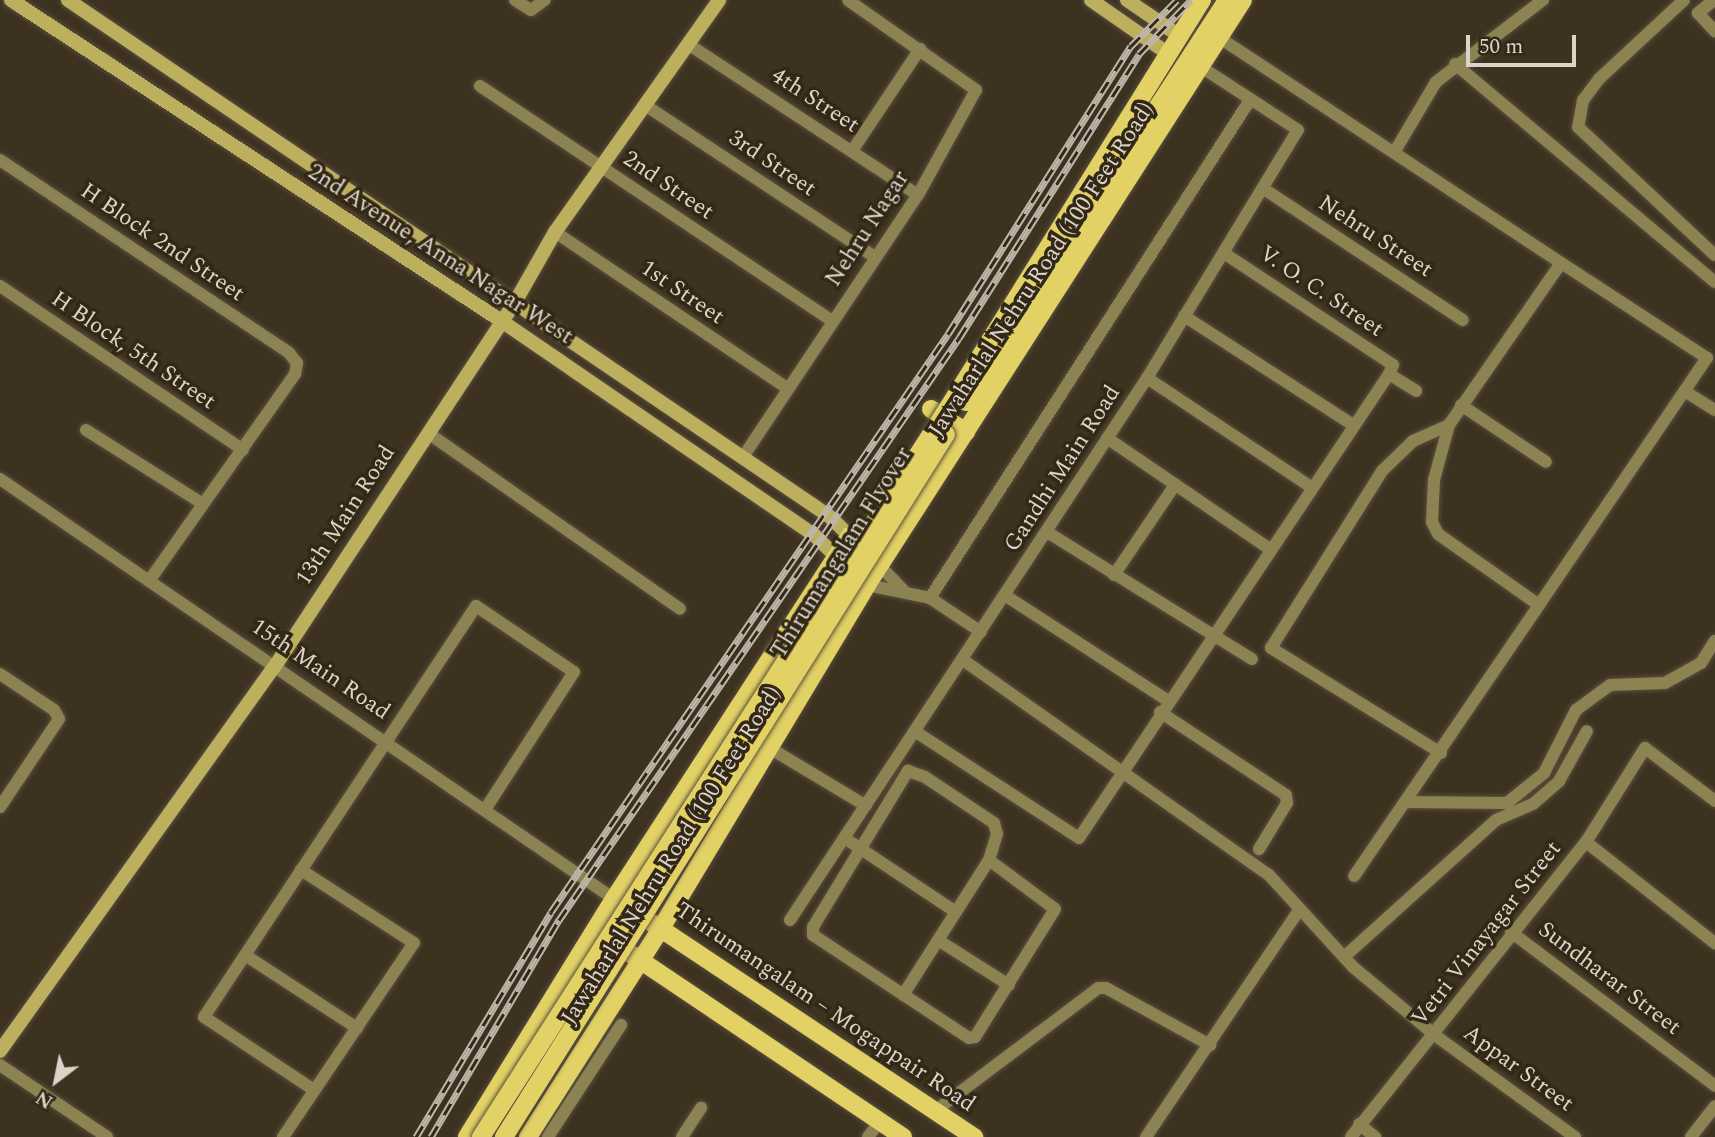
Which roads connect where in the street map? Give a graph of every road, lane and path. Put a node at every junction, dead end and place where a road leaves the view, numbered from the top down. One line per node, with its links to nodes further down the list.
1 (11, 0): 42 (main road, 2nd Avenue, Anna Nagar West)
2 (68, 0): 40 (main road, 2nd Avenue, Anna Nagar West)
3 (515, 0): 4 (street)
4 (545, 0)
5 (719, 0): 19 (main road, 13th Main Road)
6 (848, 0): 21 (street)
7 (1091, 0): 20 (main road)
8 (1127, 0): 16 (main road)
9 (1190, 0): 16 (main road)
10 (1202, 0): 51 (main road, Thirumangalam Flyover)
11 (1227, 0): 51 (main road, Thirumangalam Flyover)
12 (1243, 0): 18 (main road, Jawaharlal Nehru Road (100 Feet Road))
13 (1543, 0): 22 (street)
14 (1684, 0): 35 (street)
15 (1714, 0): 17 (street)
16 (1171, 30): 20 (main road)
17 (1715, 31)
18 (1220, 38): 23 (main road, Jawaharlal Nehru Road (100 Feet Road)); 28 (street)
19 (688, 44): 26 (main road, 13th Main Road); 27 (street, 4th Street)
20 (1160, 48)
21 (920, 49): 27 (street); 32 (street, Nehru Nagar)
22 (1455, 64): 28 (street); 38 (street)
23 (1201, 67): 25 (street, Gandhi Main Road); 58 (main road, Jawaharlal Nehru Road (100 Feet Road))
24 (480, 86): 30 (street, 2nd Street)
25 (1250, 100): 31 (street, Gandhi Main Road); 78 (street)
26 (645, 105): 30 (main road, 13th Main Road); 36 (street, 3rd Street)
27 (852, 151): 32 (street, 4th Street)
28 (1395, 151): 37 (street)
29 (0, 160): 61 (street, H Block 2nd Street)
30 (601, 167): 33 (main road, 13th Main Road); 44 (street, 2nd Street)
31 (1264, 189): 34 (street, Gandhi Main Road); 43 (street, Nehru Street)
32 (918, 195): 36 (street, Nehru Nagar)
33 (555, 232): 40 (main road, 13th Main Road); 48 (street, 1st Street)
34 (1226, 254): 41 (street, Gandhi Main Road); 46 (street, V. O. C. Street)
35 (1715, 255)
36 (875, 257): 44 (street, Nehru Nagar)
37 (1561, 263): 45 (street); 52 (street)
38 (1715, 282)
39 (0, 286): 61 (street, H Block, 5th Street)
40 (514, 304): 42 (main road, 13th Main Road); 62 (main road, 2nd Avenue, Anna Nagar West)
41 (1184, 316): 47 (street, Gandhi Main Road); 55 (street)
42 (500, 320): 59 (main road, 13th Main Road); 71 (main road, 2nd Avenue, Anna Nagar West)
43 (1463, 320)
44 (833, 321): 48 (street, Nehru Nagar)
45 (1711, 353): 50 (street)
46 (1391, 370): 49 (street, V. O. C. Street); 55 (street)
47 (1147, 378): 60 (street, Gandhi Main Road); 66 (street)
48 (787, 388): 62 (street, Nehru Nagar)
49 (1416, 391)
50 (1686, 392): 54 (street); 79 (street)
51 (961, 398): 140 (main road, Thirumangalam Flyover, bridge); 141 (main road, Thirumangalam Flyover, bridge)
52 (1461, 405): 56 (street); 63 (street)
53 (931, 409): 58 (main road)
54 (1715, 410)
55 (1353, 425): 66 (street)
56 (1448, 425): 79 (street); 94 (street)
57 (86, 430): 67 (street)
58 (966, 432): 72 (main road, Jawaharlal Nehru Road (100 Feet Road))
59 (428, 433): 80 (street); 86 (main road, 13th Main Road)
60 (1107, 438): 65 (street); 68 (street, Gandhi Main Road)
61 (243, 450): 67 (street)
62 (743, 457): 69 (main road, 2nd Avenue, Anna Nagar West)
63 (1546, 461)
64 (0, 479): 74 (street, 15th Main Road)
65 (1175, 485): 70 (street); 73 (street)
66 (1311, 487): 70 (street)
67 (203, 504): 74 (street)
68 (1047, 532): 73 (street); 77 (street, Gandhi Main Road)
69 (850, 536): 71 (main road, Jawaharlal Nehru Road (100 Feet Road)); 72 (main road, 2nd Avenue, Anna Nagar West)
70 (1270, 549): 82 (street)
71 (836, 557): 75 (main road, 2nd Avenue, Anna Nagar West); 108 (main road, Jawaharlal Nehru Road (100 Feet Road))
72 (880, 566): 75 (main road, Jawaharlal Nehru Road (100 Feet Road)); 76 (street)
73 (1114, 575): 82 (street)
74 (151, 578): 86 (street, 15th Main Road)
75 (867, 585): 76 (street); 93 (main road, Jawaharlal Nehru Road (100 Feet Road))
76 (902, 589): 78 (street)
77 (1006, 596): 81 (street, Gandhi Main Road); 88 (street)
78 (930, 598): 81 (street)
79 (1539, 605): 94 (street)
80 (680, 608)
81 (981, 632): 85 (street, Gandhi Main Road)
82 (1210, 638): 84 (street); 88 (street)
83 (1715, 641): 97 (street)
84 (1252, 659)
85 (962, 660): 91 (street, Gandhi Main Road); 95 (street, Appar Street)
86 (275, 666): 92 (street, 15th Main Road); 127 (main road, 13th Main Road)
87 (2, 680): 99 (street)
88 (1168, 701): 89 (street)
89 (1160, 712): 95 (street); 103 (street)
90 (1587, 731): 118 (street)
91 (916, 732): 95 (street); 98 (street, Gandhi Main Road)
92 (386, 741): 100 (street, 15th Main Road); 100 (street); 106 (street)
93 (768, 747): 98 (street); 112 (main road, Jawaharlal Nehru Road (100 Feet Road))
94 (1441, 753): 97 (street)
95 (1123, 768): 109 (street, Appar Street)
96 (1715, 801): 102 (street, Vetri Vinayagar Street)
97 (1406, 802): 107 (street)
98 (866, 806): 101 (street, Gandhi Main Road)
99 (0, 807)
100 (486, 808): 108 (street, 15th Main Road)
101 (846, 839): 104 (street); 111 (street, Gandhi Main Road)
102 (1586, 842): 114 (street, Vetri Vinayagar Street); 116 (street)
103 (1259, 849)
104 (861, 850): 105 (street); 110 (street); 121 (street)
105 (989, 860): 110 (street); 120 (street)
106 (301, 870): 117 (street); 123 (street)
107 (1354, 876)
108 (614, 899): 112 (main road, Thirumangalam – Mogappair Road); 113 (main road, Jawaharlal Nehru Road (100 Feet Road))
109 (1300, 909): 118 (street, Appar Street); 126 (street)
110 (956, 912): 115 (street)
111 (790, 920)
112 (661, 928): 119 (main road, Jawaharlal Nehru Road (100 Feet Road)); 134 (main road, Thirumangalam – Mogappair Road)
113 (595, 930): 119 (main road); 124 (main road, Jawaharlal Nehru Road (100 Feet Road))
114 (1511, 932): 125 (street, Vetri Vinayagar Street); 130 (street, Sundharar Street)
115 (938, 940): 120 (street); 121 (street)
116 (1715, 943)
117 (245, 955): 123 (street); 131 (street)
118 (1344, 957): 125 (street, Appar Street)
119 (641, 961): 128 (main road, Jawaharlal Nehru Road (100 Feet Road)); 135 (main road)
120 (1009, 985): 121 (street)
121 (903, 995)
122 (621, 1025): 143 (street)
123 (357, 1028): 131 (street)
124 (534, 1028): 128 (main road); 139 (main road, Jawaharlal Nehru Road (100 Feet Road))
125 (1436, 1036): 136 (street, Vetri Vinayagar Street); 151 (street, Appar Street)
126 (1210, 1045): 134 (street); 148 (street)
127 (0, 1051)
128 (578, 1056): 142 (main road, Jawaharlal Nehru Road (100 Feet Road))
129 (0, 1065): 137 (street)
130 (1715, 1086)
131 (314, 1090): 138 (street)
132 (1715, 1106): 152 (street)
133 (701, 1108): 144 (street)
134 (935, 1111): 147 (main road, Thirumangalam – Mogappair Road)
135 (880, 1121): 145 (street); 146 (main road)
136 (1359, 1124): 149 (street, Vetri Vinayagar Street); 150 (street)
137 (107, 1137)
138 (283, 1137)
139 (467, 1137)
140 (481, 1137)
141 (504, 1137)
142 (528, 1137)
143 (548, 1137)
144 (682, 1137)
145 (868, 1137)
146 (904, 1137)
147 (974, 1137)
148 (1146, 1137)
149 (1351, 1137)
150 (1375, 1137)
151 (1575, 1137)
152 (1690, 1137)

